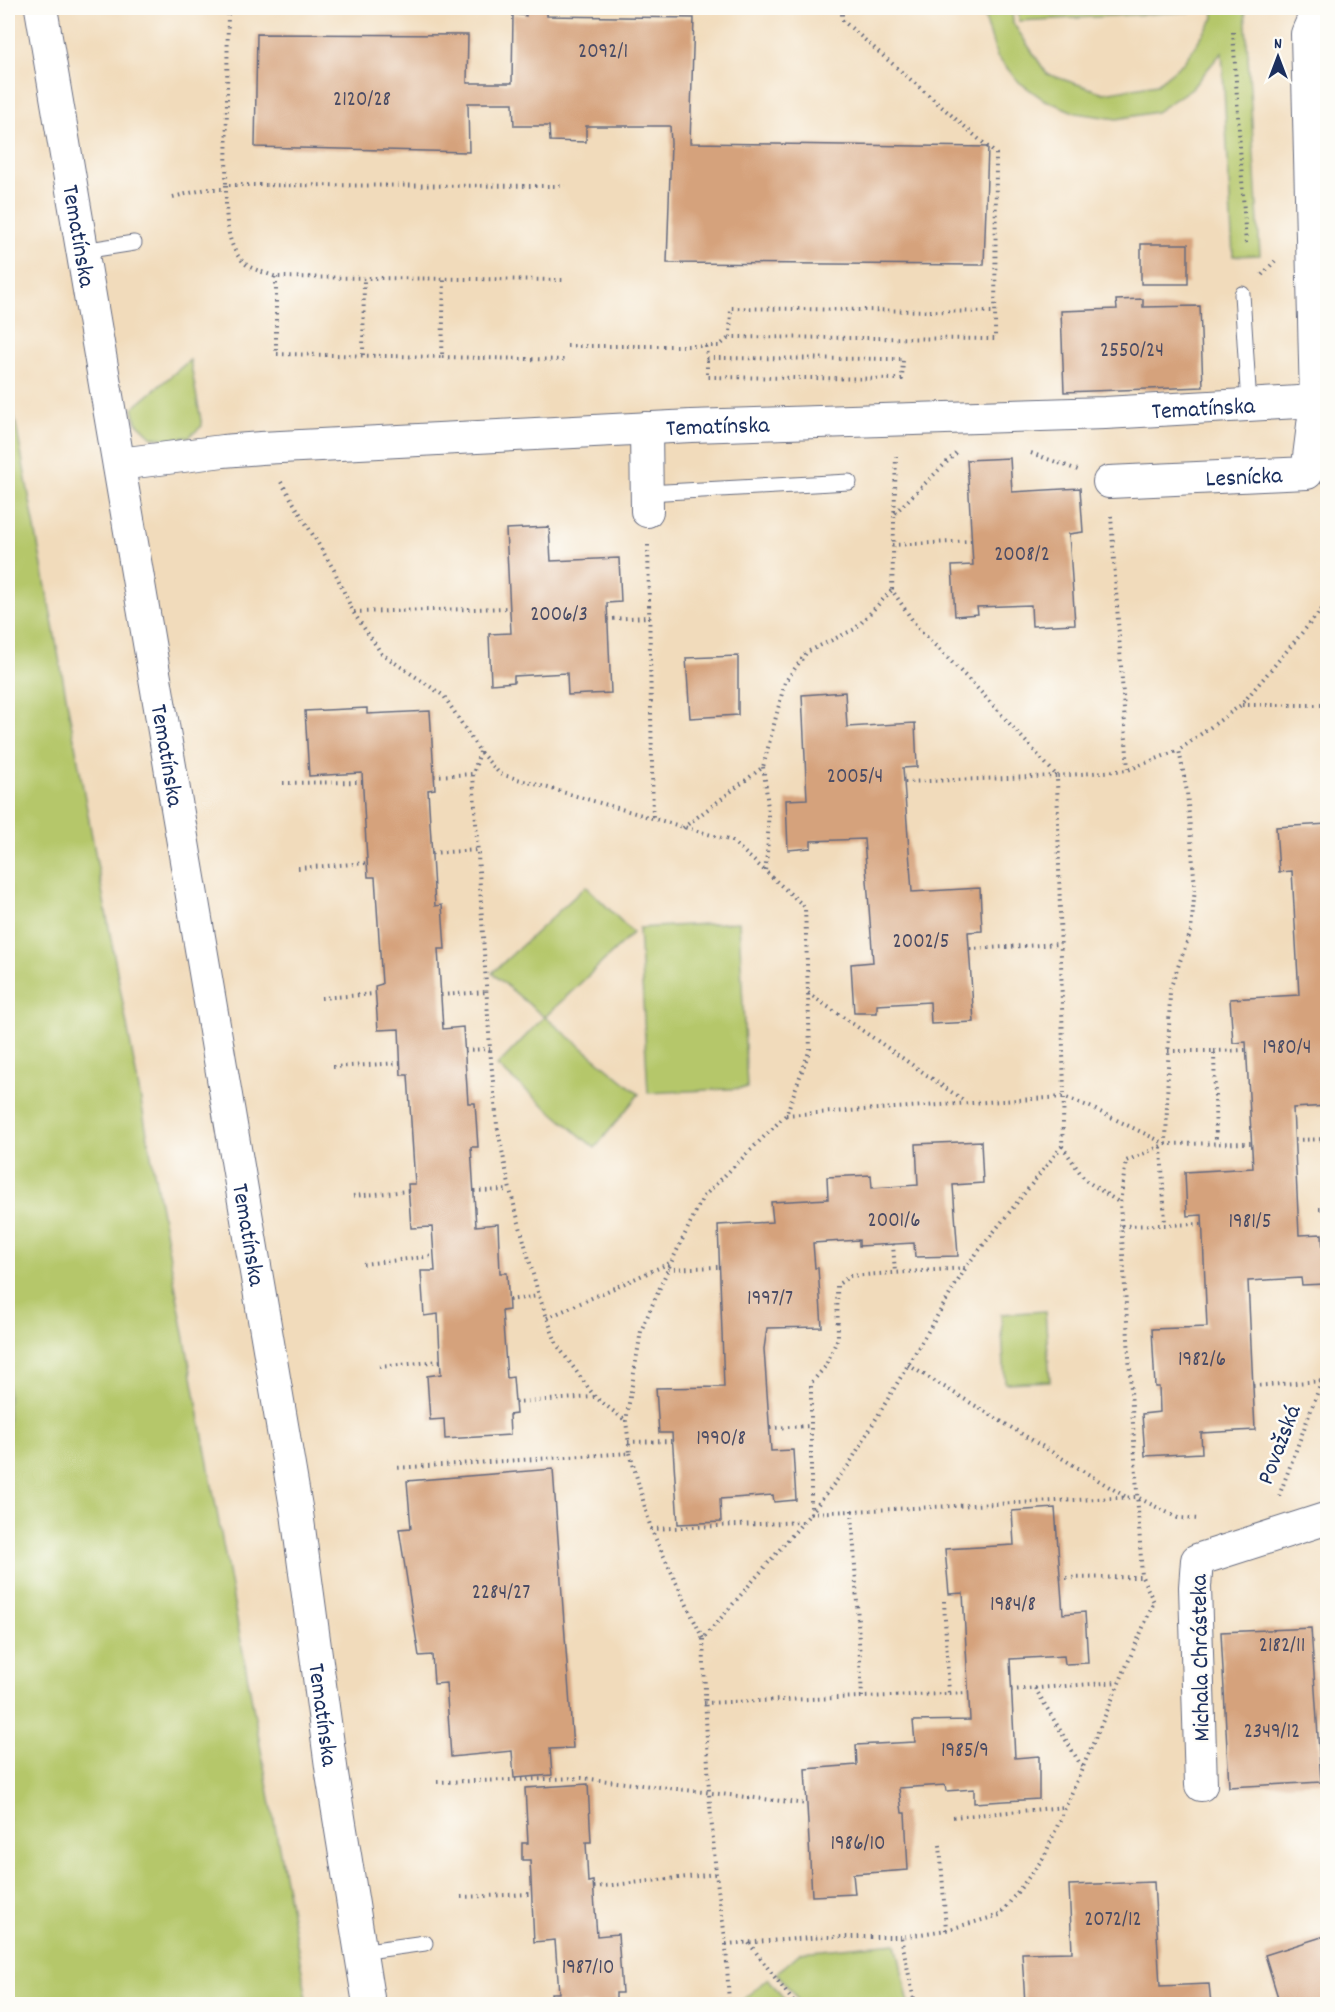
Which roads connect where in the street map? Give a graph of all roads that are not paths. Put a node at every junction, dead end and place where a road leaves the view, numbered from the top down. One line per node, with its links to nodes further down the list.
1 (41, 8): 4 (street, Tematínska)
2 (1318, 8): 6 (street, Lesnícka)
3 (134, 243): 4 (lane)
4 (83, 251): 9 (street, Tematínska)
5 (1242, 294): 7 (lane)
6 (1316, 401): 7 (street, Tematínska); 11 (street, Lesnícka)
7 (1249, 405): 8 (street, Tematínska)
8 (646, 428): 9 (street, Tematínska); 12 (street)
9 (119, 464): 16 (street, Tematínska)
10 (849, 482): 12 (lane)
11 (1109, 482)
12 (647, 502)
13 (1328, 1518): 14 (street, Michala Chrásteka)
14 (1201, 1785)
15 (425, 1942): 16 (lane)
16 (360, 1952): 17 (street, Tematínska)
17 (369, 2004)

